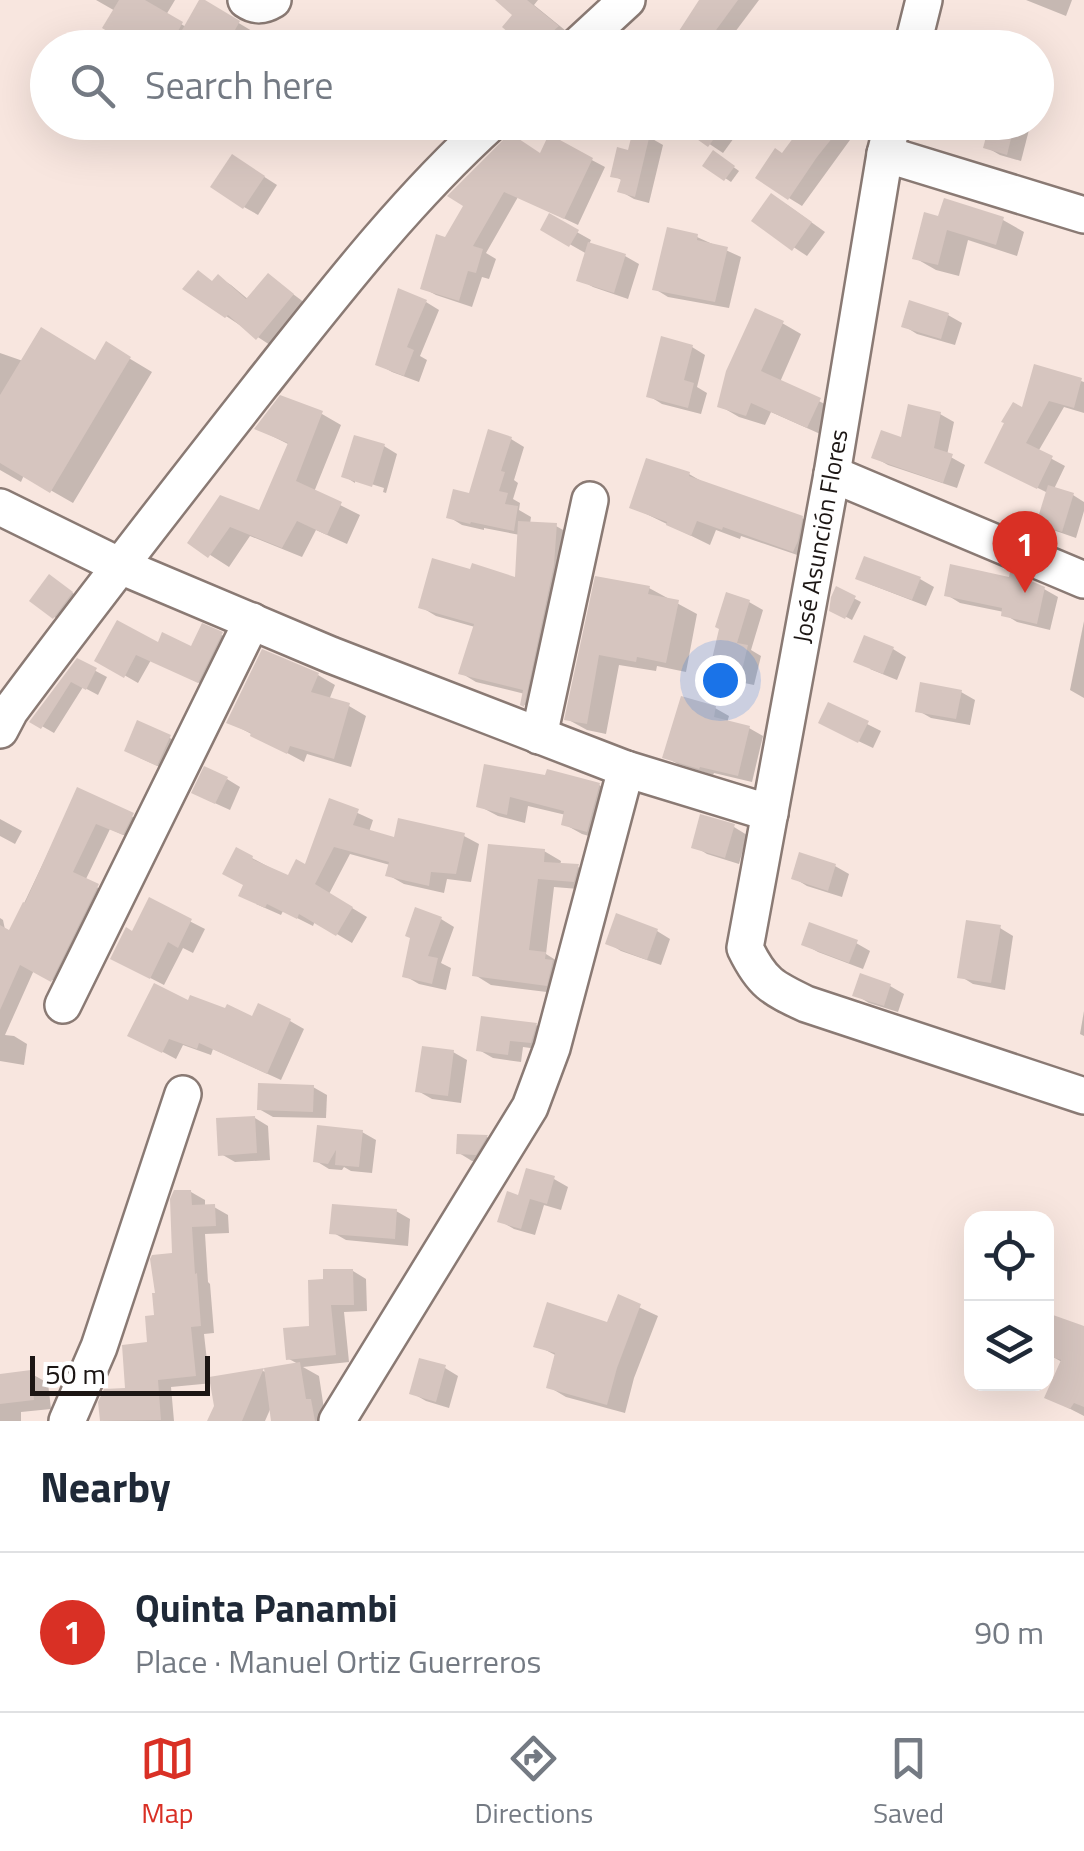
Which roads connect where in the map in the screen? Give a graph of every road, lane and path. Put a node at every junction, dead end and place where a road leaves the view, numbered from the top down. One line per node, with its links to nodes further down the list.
1 (246, 0): 2 (street)
2 (272, 0)
3 (626, 0): 5 (street)
4 (924, 0): 6 (street)
5 (594, 30)
6 (916, 30)
7 (472, 140): 14 (street)
8 (889, 140): 11 (street, José Asunción Flores)
9 (894, 140): 10 (street)
10 (1084, 215)
11 (832, 474): 15 (street); 20 (street, José Asunción Flores)
12 (590, 500): 18 (street)
13 (0, 507): 14 (street)
14 (118, 565): 16 (street); 17 (street)
15 (1084, 580)
16 (252, 621): 18 (street); 21 (street)
17 (0, 730)
18 (539, 736): 19 (street)
19 (626, 770): 20 (street); 25 (street)
20 (770, 812): 23 (street, José Asunción Flores)
21 (63, 1005)
22 (183, 1094): 24 (street)
23 (1084, 1096)
24 (66, 1421)
25 (337, 1421)

